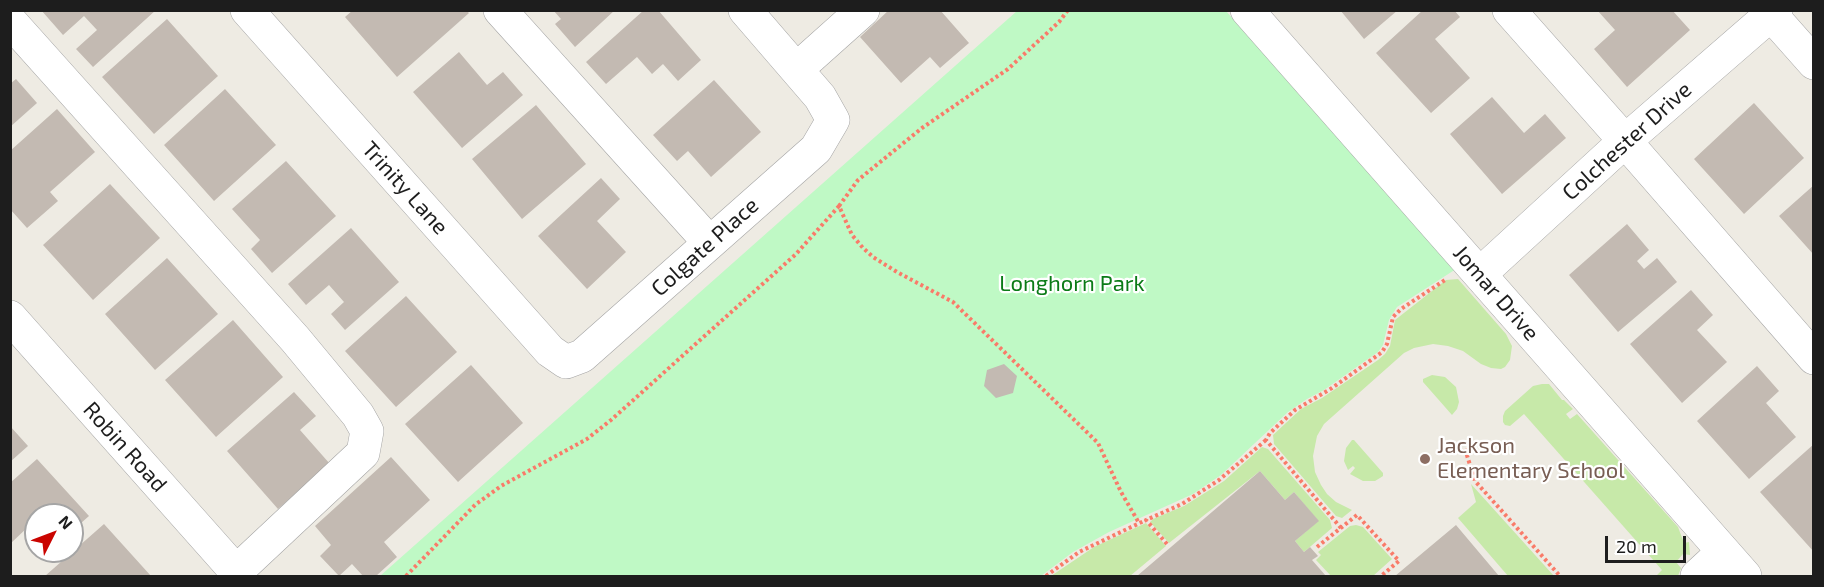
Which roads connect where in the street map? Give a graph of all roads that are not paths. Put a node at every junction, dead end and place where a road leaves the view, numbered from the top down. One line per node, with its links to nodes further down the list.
1 (247, 10): 16 (street, Trinity Lane)
2 (500, 10): 12 (street)
3 (745, 10): 10 (street)
4 (862, 10): 10 (street)
5 (1247, 10): 13 (street, Jomar Drive)
6 (1509, 10): 11 (street)
7 (1772, 12): 9 (street); 11 (street, Colchester Drive)
8 (10, 21): 18 (street)
9 (1814, 63)
10 (797, 69): 12 (street, Colgate Place)
11 (1625, 141): 13 (street, Colchester Drive); 15 (street)
12 (709, 242): 16 (street, Colgate Place)
13 (1466, 275): 17 (street, Jomar Drive)
14 (10, 317): 18 (street, Robin Road)
15 (1814, 358)
16 (566, 362)
17 (1723, 552): 19 (street); 20 (street, Jomar Drive)
18 (238, 574)
19 (1696, 576)
20 (1744, 576)

